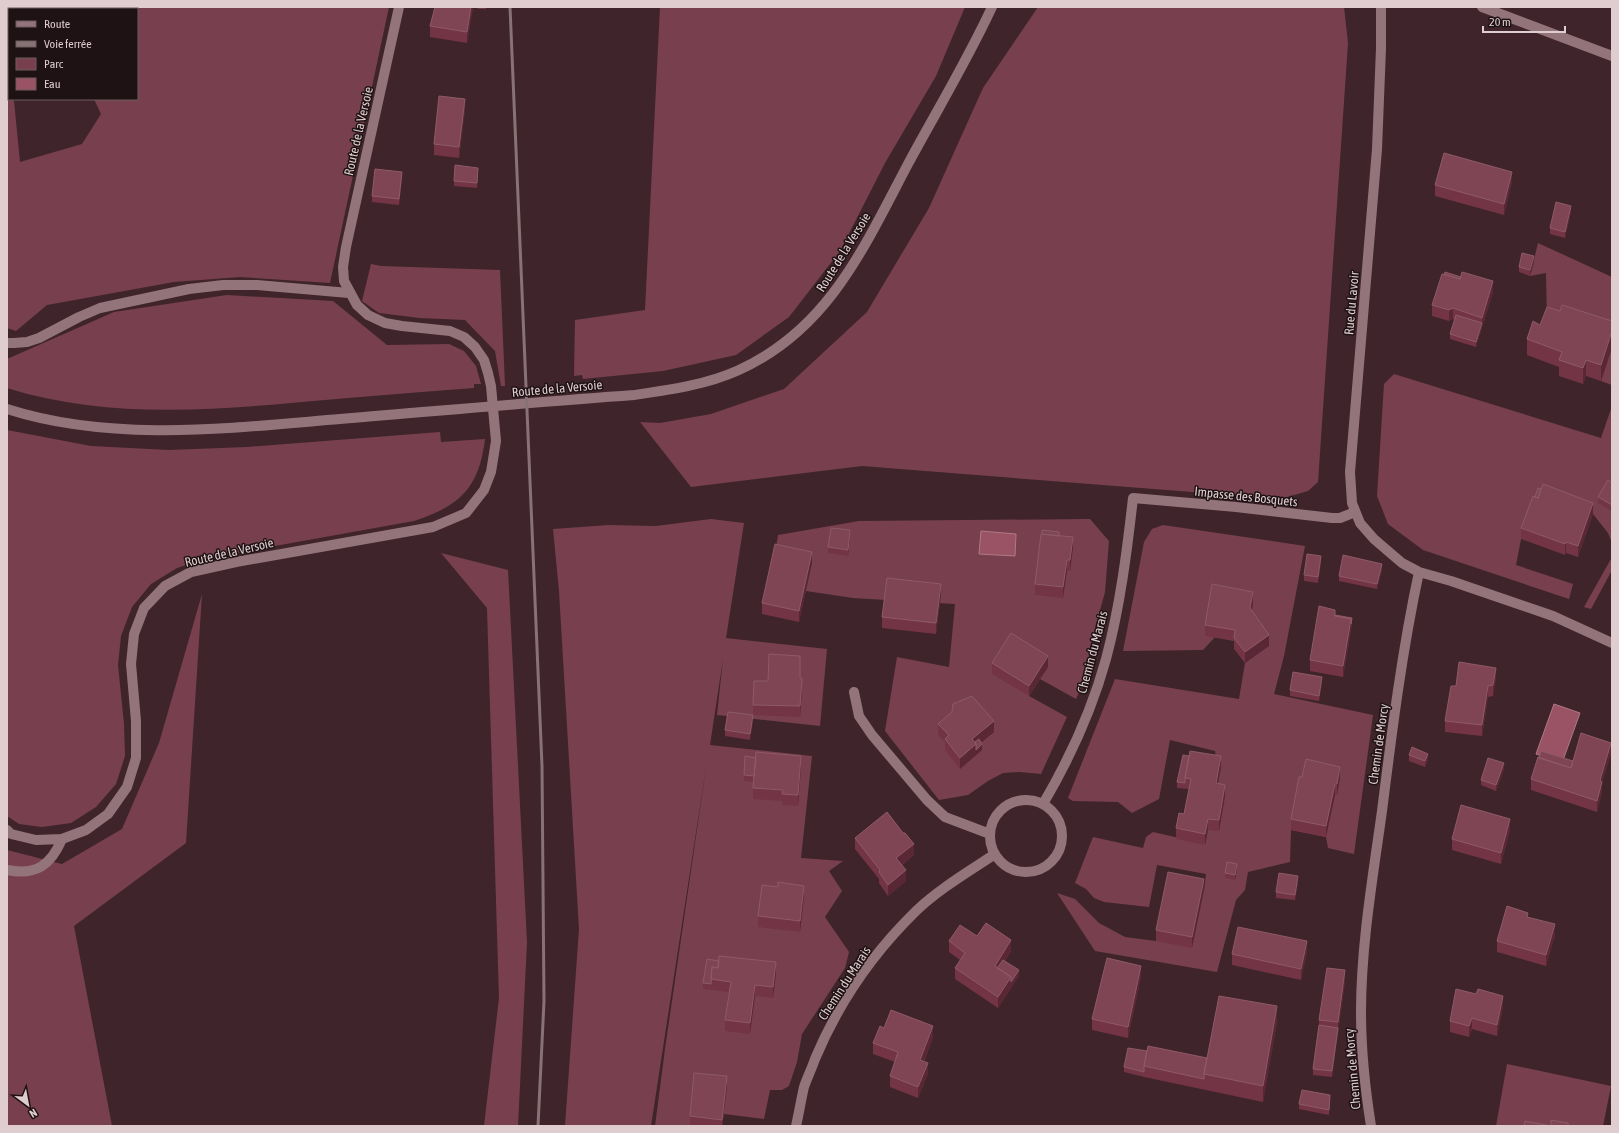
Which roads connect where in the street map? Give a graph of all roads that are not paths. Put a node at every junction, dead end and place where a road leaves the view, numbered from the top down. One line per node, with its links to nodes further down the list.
1 (398, 7): 8 (street, Route de la Versoie)
2 (992, 7): 6 (street, Route de la Versoie)
3 (999, 7): 6 (street, Route de la Versoie)
4 (1380, 7): 12 (street, Rue du Lavoir)
5 (1482, 7): 7 (street)
6 (984, 24): 10 (street, Route de la Versoie)
7 (1612, 56)
8 (349, 293): 9 (street); 19 (street, Route de la Versoie)
9 (7, 342)
10 (7, 409)
11 (1133, 498): 12 (street, Impasse des Bosquets); 16 (street, Chemin du Marais)
12 (1355, 512): 13 (street, Rue du Lavoir)
13 (1419, 572): 14 (street); 23 (street, Chemin de Morcy)
14 (1612, 643)
15 (854, 692): 18 (street)
16 (1043, 804): 18 (street); 20 (street)
17 (7, 830): 19 (street, Route de la Versoie)
18 (990, 834): 20 (street)
19 (62, 839): 21 (street)
20 (995, 854): 22 (street, Chemin du Marais)
21 (7, 870)
22 (796, 1126)
23 (1371, 1126)

